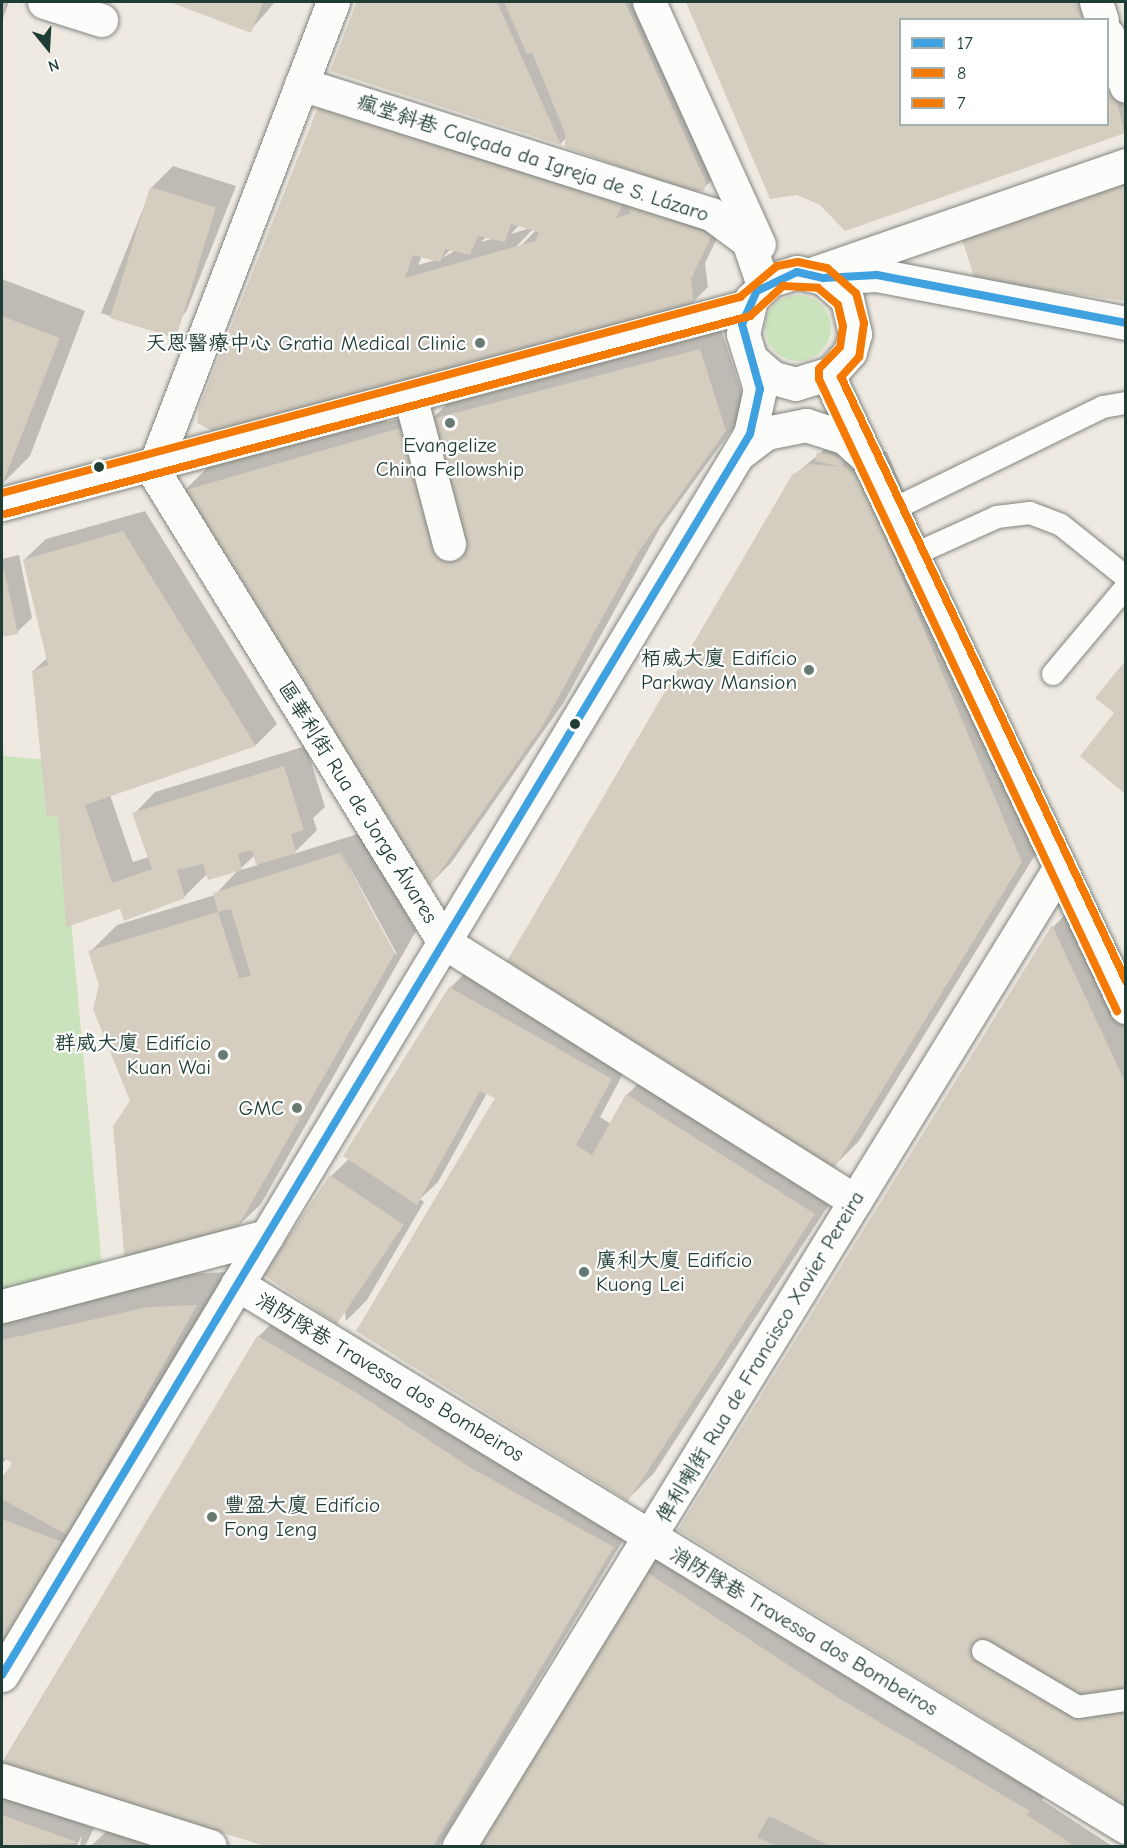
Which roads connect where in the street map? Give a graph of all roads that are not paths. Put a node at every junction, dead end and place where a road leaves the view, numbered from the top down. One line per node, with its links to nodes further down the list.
1 (44, 2): 6 (street)
2 (333, 2): 8 (street)
3 (648, 2): 12 (street)
4 (1096, 2): 5 (street)
5 (1101, 18)
6 (101, 20)
7 (1109, 41): 9 (street)
8 (301, 84): 12 (street, 瘋堂斜巷 Calçada da Igreja de S. Lázaro); 19 (street)
9 (1125, 86)
10 (1125, 165): 11 (street)
11 (817, 276): 12 (street); 13 (street); 15 (street)
12 (761, 290): 14 (street); 16 (street)
13 (1125, 323)
14 (752, 360): 15 (street); 18 (street)
15 (828, 375): 20 (street)
16 (410, 396): 19 (street); 23 (street)
17 (1125, 403): 22 (lane)
18 (735, 458): 20 (street); 29 (street)
19 (156, 463): 21 (street); 29 (street, 區華利街 Rua de Jorge Álvares)
20 (872, 468): 22 (street)
21 (2, 504)
22 (892, 510): 24 (street)
23 (449, 544)
24 (913, 555): 25 (lane); 28 (street)
25 (1125, 577)
26 (1125, 587): 27 (lane)
27 (1053, 674)
28 (1060, 867): 30 (street); 31 (street, 俾利喇街 Rua de Francisco Xavier Pereira)
29 (444, 942): 31 (street, 區華利街 Rua de Jorge Álvares); 32 (street)
30 (1125, 1007)
31 (855, 1201): 35 (street, 俾利喇街 Rua de Francisco Xavier Pereira)
32 (267, 1236): 33 (street); 34 (street)
33 (237, 1284): 35 (street, 消防隊巷 Travessa dos Bombeiros); 37 (street)
34 (2, 1306)
35 (650, 1536): 40 (street, 消防隊巷 Travessa dos Bombeiros); 42 (street, 俾利喇街 Rua de Francisco Xavier Pereira)
36 (983, 1651): 38 (lane)
37 (2, 1675)
38 (1125, 1700)
39 (2, 1780): 41 (street)
40 (1125, 1827)
41 (210, 1846)
42 (459, 1846)

